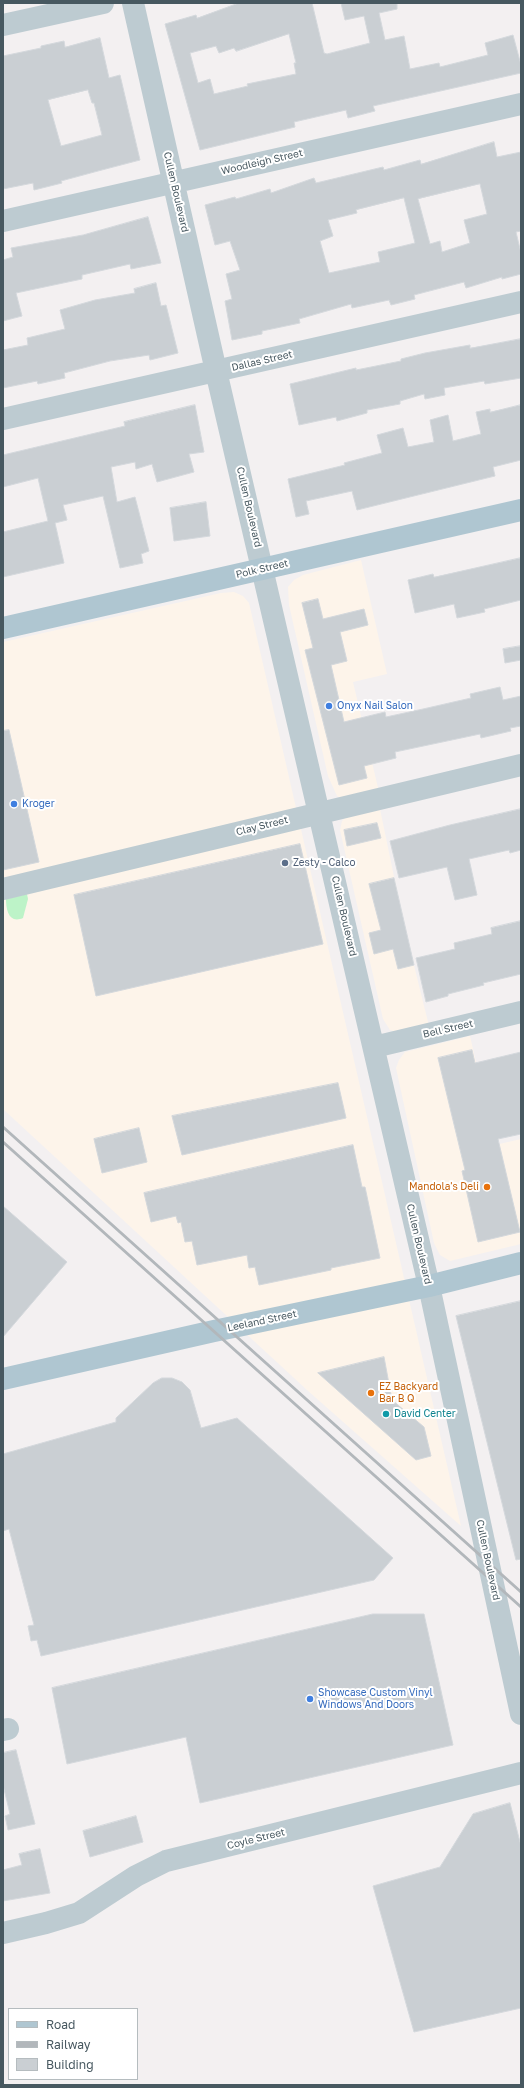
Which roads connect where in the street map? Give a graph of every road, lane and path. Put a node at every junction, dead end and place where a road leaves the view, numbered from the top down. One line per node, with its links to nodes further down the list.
1 (103, 3): 3 (street)
2 (133, 3): 5 (street, Cullen Boulevard)
3 (3, 25)
4 (521, 104): 5 (street, Woodleigh Street)
5 (174, 182): 6 (street, Woodleigh Street); 8 (street, Cullen Boulevard)
6 (3, 221)
7 (521, 302): 8 (street, Dallas Street)
8 (216, 371): 9 (street, Dallas Street); 11 (street, Cullen Boulevard)
9 (3, 420)
10 (521, 510): 11 (main road, Polk Street)
11 (263, 569): 12 (main road, Polk Street); 14 (street, Cullen Boulevard)
12 (3, 628)
13 (521, 764): 14 (street, Clay Street)
14 (319, 812): 15 (street, Clay Street); 17 (street, Cullen Boulevard)
15 (3, 889)
16 (521, 1012): 17 (street, Bell Street)
17 (374, 1046): 19 (street, Cullen Boulevard)
18 (521, 1263): 19 (main road, Leeland Street)
19 (429, 1286): 20 (main road, Leeland Street); 21 (street, Cullen Boulevard)
20 (3, 1379)
21 (521, 1714)
22 (521, 1773): 23 (street, Coyle Street)
23 (3, 1932)

